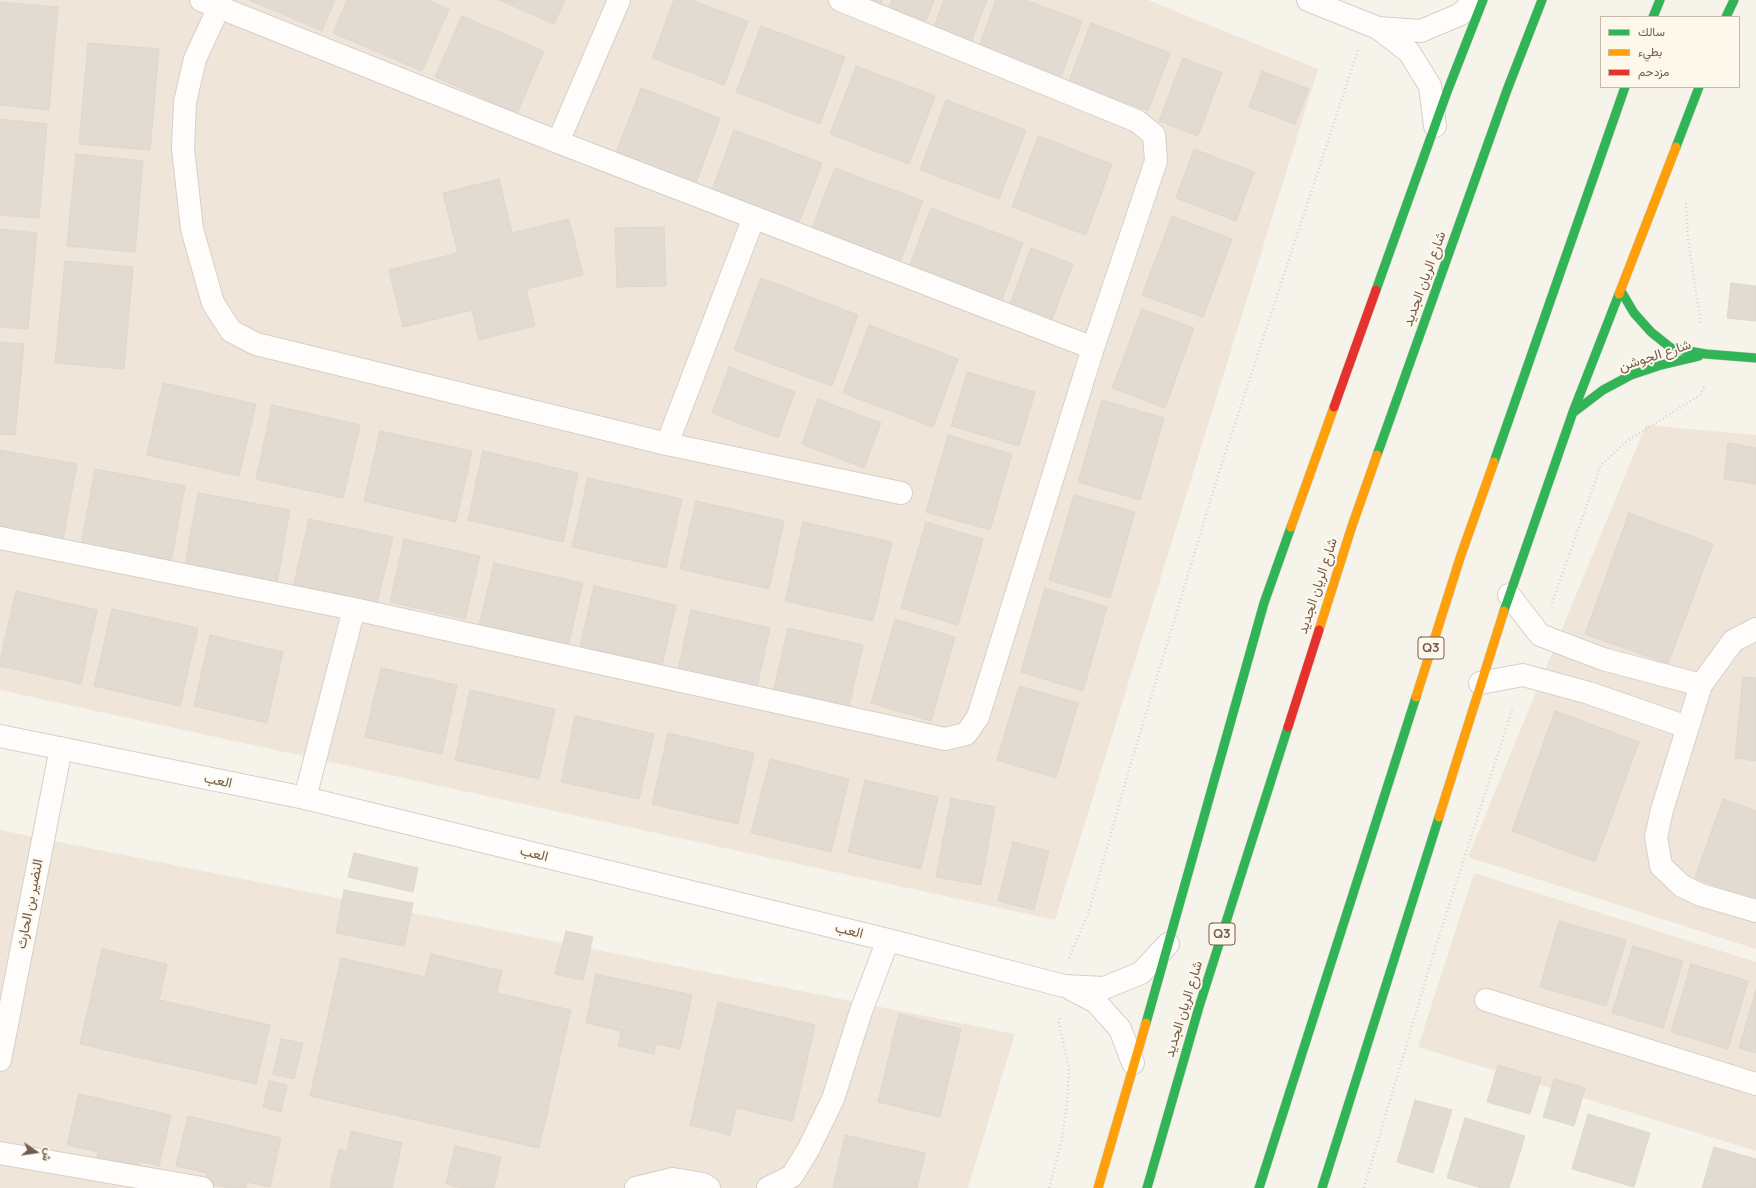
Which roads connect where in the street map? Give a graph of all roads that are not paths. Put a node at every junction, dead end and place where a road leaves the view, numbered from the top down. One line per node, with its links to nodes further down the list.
1 (619, 0): 16 (street)
2 (840, 0): 19 (street)
3 (1308, 0): 12 (street)
4 (1474, 0): 12 (street)
5 (1483, 0): 15 (main road)
6 (1541, 0): 50 (main road, شارع الريان الجديد / Q3)
7 (1660, 0): 10 (main road)
8 (1734, 0): 11 (main road)
9 (210, 4): 16 (street); 23 (street)
10 (1653, 16)
11 (1726, 16)
12 (1372, 26): 15 (street)
13 (1625, 88): 51 (main road, Q3)
14 (1699, 88): 18 (main road)
15 (1435, 126): 37 (main road)
16 (558, 142): 17 (street)
17 (754, 217): 19 (street); 23 (street)
18 (1622, 291): 20 (main road, شارع الجوشن); 22 (main road)
19 (1093, 348): 27 (street)
20 (1706, 354): 21 (main road, شارع الجوشن); 22 (main road, شارع الجوشن)
21 (1756, 358)
22 (1574, 412): 26 (main road)
23 (667, 444): 24 (street)
24 (901, 493)
25 (0, 538): 27 (street)
26 (1509, 595): 29 (main road); 30 (street)
27 (354, 609): 34 (street)
28 (1756, 629): 30 (street)
29 (1480, 682): 31 (street); 52 (main road)
30 (1701, 685): 31 (street)
31 (1687, 727): 35 (street)
32 (0, 736): 33 (street, العب)
33 (61, 748): 34 (street, العب); 40 (street, النضير بن الحارث)
34 (305, 798): 36 (street, العب)
35 (1756, 911)
36 (888, 940): 38 (street, العب); 48 (street)
37 (1168, 944): 38 (street, العب); 42 (main road)
38 (1064, 986): 42 (street, العب)
39 (1486, 1000): 43 (street)
40 (5, 1006): 41 (street, النضير بن الحارث)
41 (0, 1060)
42 (1133, 1063): 49 (main road)
43 (1756, 1084)
44 (0, 1153): 45 (street)
45 (202, 1188)
46 (636, 1188): 47 (street)
47 (709, 1188)
48 (768, 1188)
49 (1098, 1188)
50 (1147, 1188)
51 (1259, 1188)
52 (1322, 1188)

